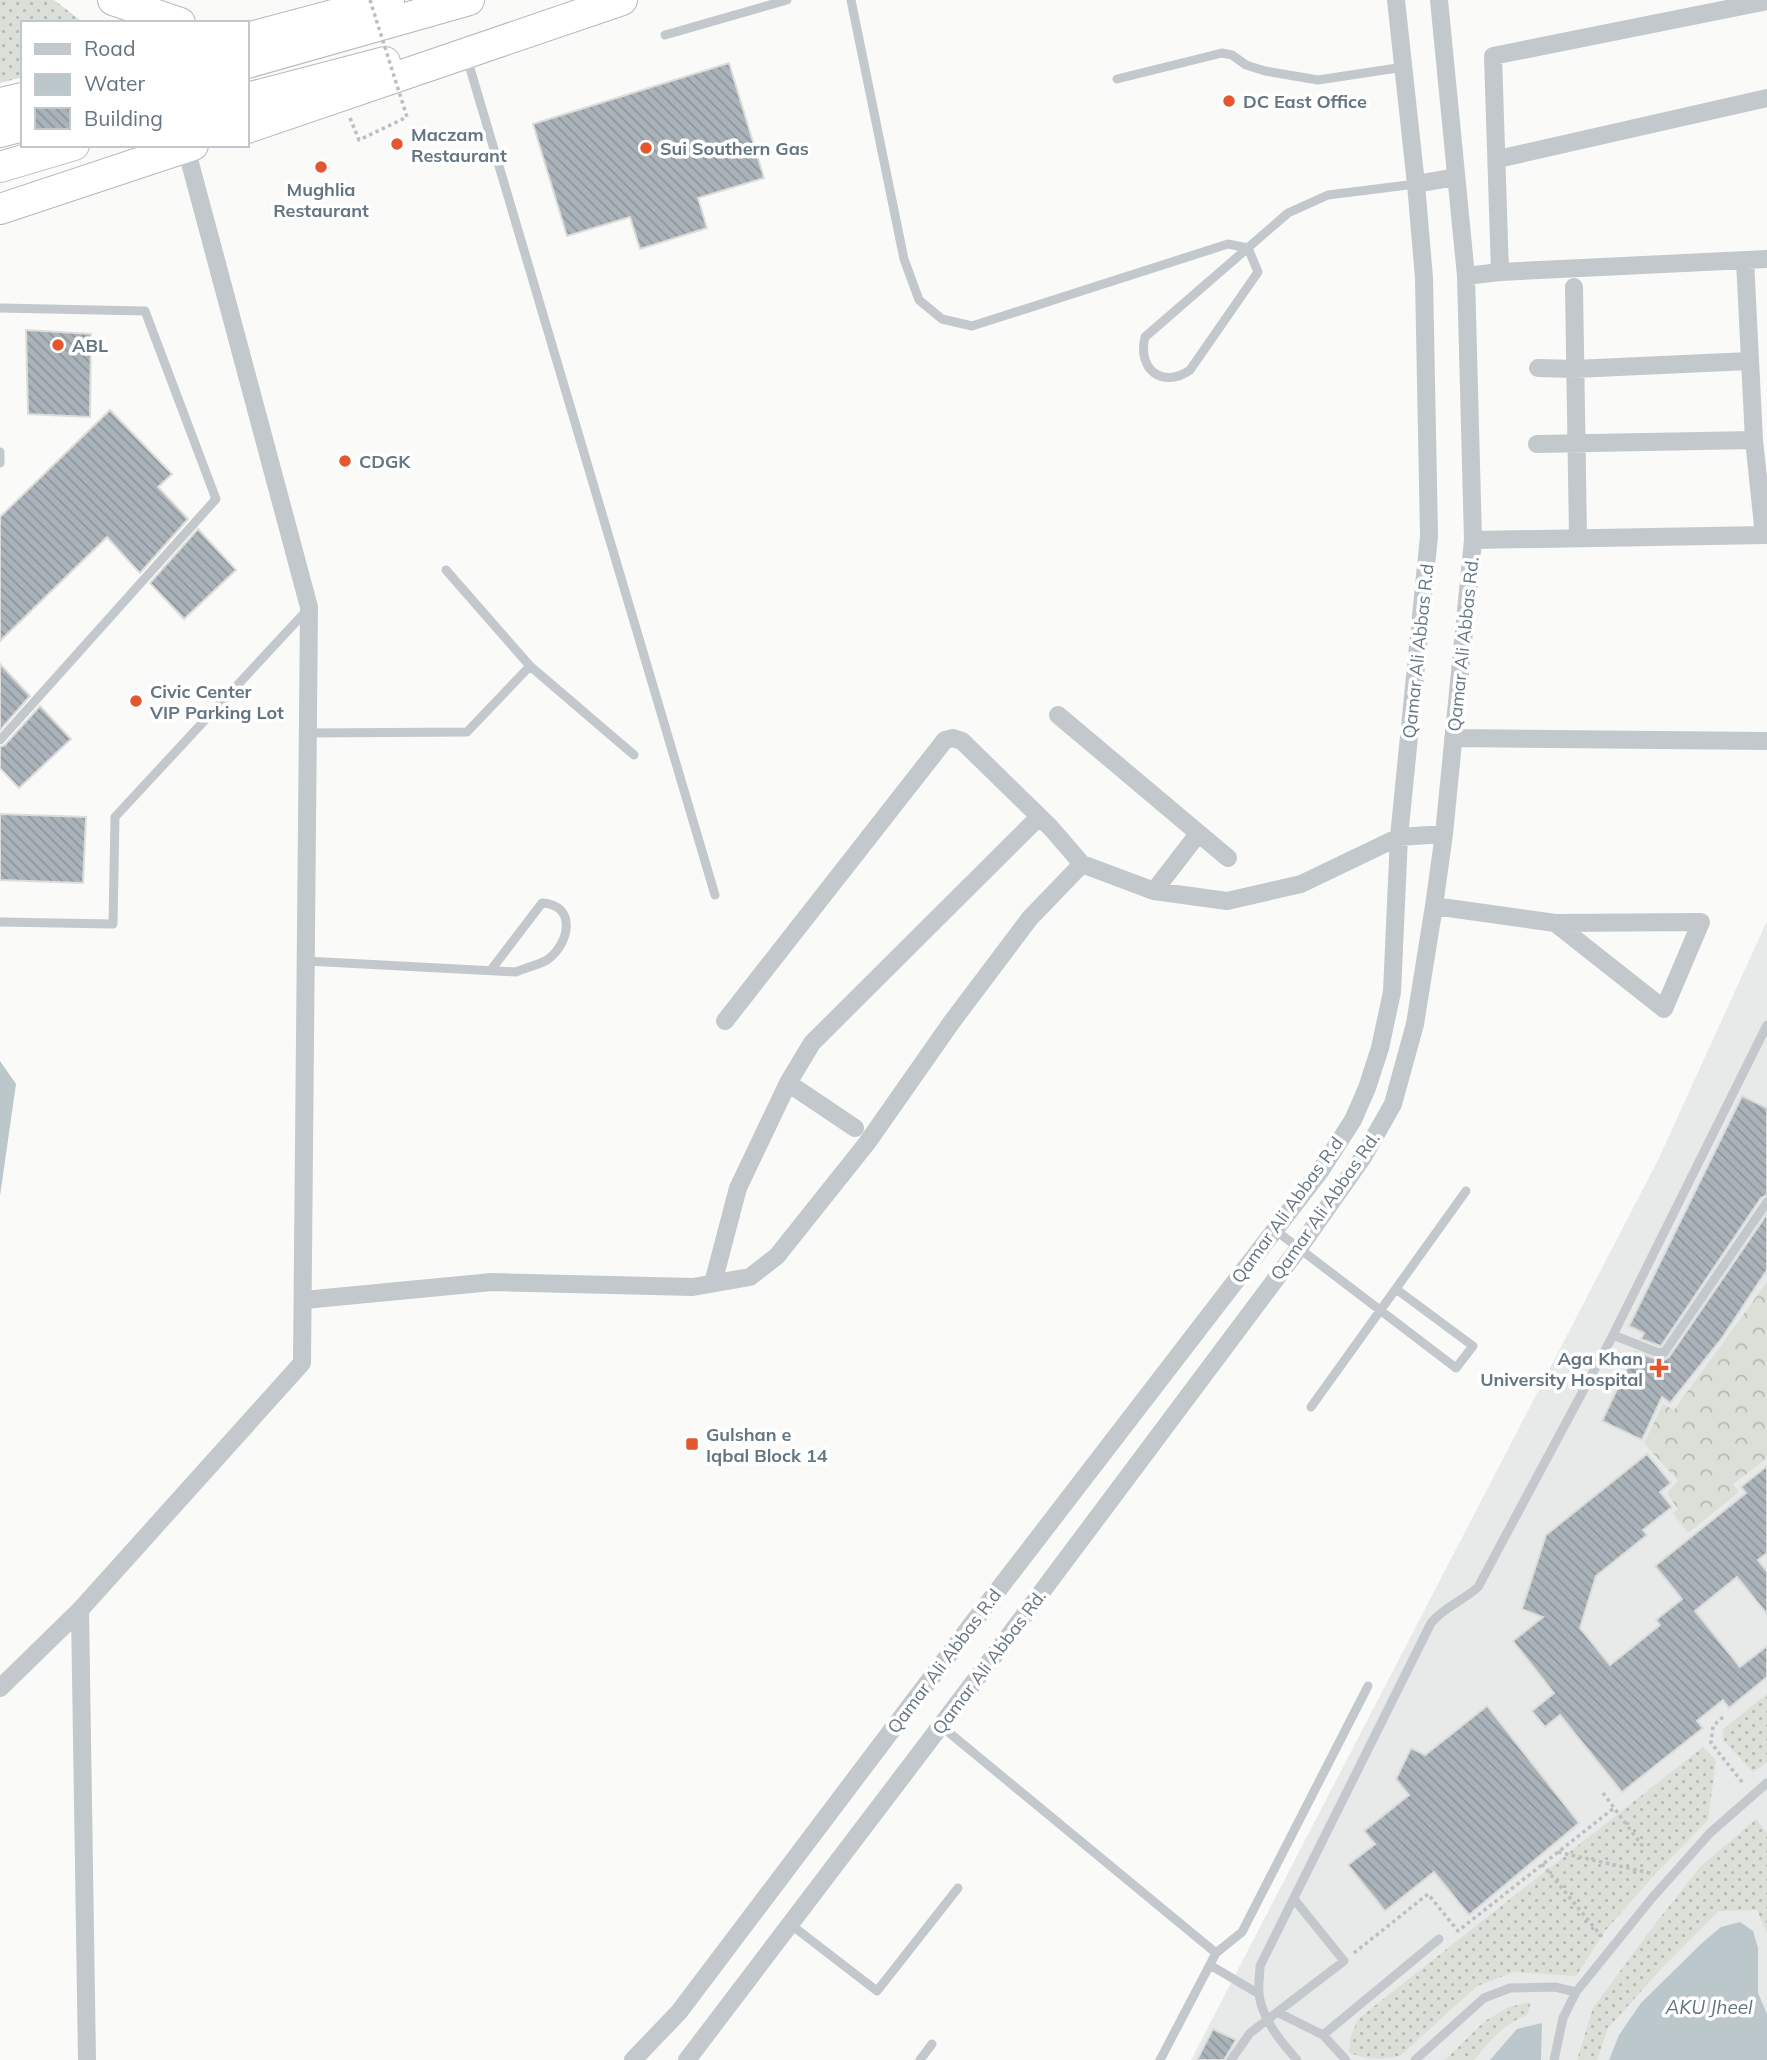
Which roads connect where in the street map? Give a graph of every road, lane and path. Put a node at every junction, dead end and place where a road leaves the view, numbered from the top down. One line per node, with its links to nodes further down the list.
1 (113, 0): 11 (highway)
2 (370, 0): 24 (path, bridge)
3 (389, 0): 13 (highway)
4 (469, 0): 13 (highway)
5 (622, 0): 14 (highway); 19 (highway)
6 (787, 0): 12 (lane)
7 (851, 0): 33 (lane)
8 (1395, 0): 15 (street, Qamar Ali Abbas R.d)
9 (1439, 0): 30 (street, Qamar Ali Abbas Rd.)
10 (1767, 1): 28 (street)
11 (174, 21)
12 (665, 35)
13 (249, 43)
14 (465, 53): 22 (highway); 67 (lane)
15 (1404, 67): 16 (lane); 31 (street, Qamar Ali Abbas R.d)
16 (1116, 79)
17 (21, 98): 20 (highway)
18 (1767, 98): 28 (street)
19 (248, 99)
20 (0, 103)
21 (21, 127): 23 (highway)
22 (248, 128)
23 (0, 132)
24 (359, 140)
25 (67, 147): 29 (highway)
26 (186, 147): 32 (highway)
27 (189, 147): 52 (street)
28 (1498, 159): 36 (street)
29 (0, 167)
30 (1456, 177): 31 (street); 37 (street, Qamar Ali Abbas Rd.)
31 (1416, 184): 33 (lane); 63 (street, Qamar Ali Abbas R.d)
32 (0, 209)
33 (1248, 247): 33 (lane)
34 (1767, 259): 35 (street)
35 (1745, 260): 36 (street); 40 (street)
36 (1500, 272): 37 (street)
37 (1466, 276): 50 (street, Qamar Ali Abbas Rd.)
38 (1574, 287): 42 (street)
39 (0, 308): 57 (lane)
40 (1749, 360): 42 (street); 43 (street)
41 (1538, 368): 42 (street)
42 (1575, 369): 44 (street)
43 (1754, 440): 44 (street); 48 (street)
44 (1577, 442): 45 (street); 49 (street)
45 (1537, 444)
46 (0, 452): 47 (lane)
47 (0, 463)
48 (1766, 535): 49 (street)
49 (1578, 537): 50 (street)
50 (1473, 540): 56 (street, Qamar Ali Abbas Rd.)
51 (446, 570): 53 (lane)
52 (309, 607): 55 (street); 69 (lane)
53 (530, 666): 55 (lane); 59 (lane)
54 (1058, 715): 61 (street)
55 (308, 733): 71 (street)
56 (1453, 738): 58 (street); 62 (street, Qamar Ali Abbas Rd.)
57 (0, 740)
58 (1767, 741)
59 (634, 755)
60 (1039, 817): 65 (street); 73 (street); 75 (street)
61 (1198, 834): 64 (street); 66 (street)
62 (1444, 834): 63 (street); 68 (street, Qamar Ali Abbas Rd.)
63 (1399, 837): 66 (street); 79 (street, Qamar Ali Abbas R.d)
64 (1228, 858)
65 (1082, 863): 66 (street); 81 (street)
66 (1153, 891)
67 (715, 895)
68 (1434, 906): 70 (street); 80 (street, Qamar Ali Abbas Rd.)
69 (0, 922)
70 (1555, 923): 70 (street)
71 (306, 961): 72 (lane); 83 (street)
72 (491, 970): 72 (lane)
73 (725, 1021)
74 (1767, 1025): 85 (lane)
75 (788, 1083): 76 (street); 81 (street)
76 (855, 1128)
77 (1466, 1191): 82 (lane)
78 (1767, 1202): 85 (lane)
79 (1275, 1230): 80 (lane); 115 (street, Qamar Ali Abbas R.d)
80 (1299, 1248): 84 (lane); 91 (street, Qamar Ali Abbas Rd.)
81 (713, 1283): 83 (street)
82 (1396, 1289): 84 (lane); 84 (lane)
83 (304, 1300): 87 (street)
84 (1380, 1310): 86 (lane)
85 (1614, 1335): 101 (lane)
86 (1311, 1407)
87 (80, 1610): 89 (street); 114 (street)
88 (1368, 1686): 105 (lane)
89 (0, 1688)
90 (1723, 1717): 94 (path)
91 (941, 1727): 102 (street, Qamar Ali Abbas Rd.); 105 (lane)
92 (1767, 1783): 94 (lane)
93 (1603, 1793): 95 (path)
94 (1752, 1794): 104 (lane)
95 (1614, 1808): 96 (path); 97 (path)
96 (1644, 1848)
97 (1558, 1852): 98 (path); 99 (path)
98 (1542, 1864): 104 (path); 106 (path)
99 (1654, 1874)
100 (958, 1888): 102 (lane)
101 (1294, 1899): 106 (lane); 109 (lane)
102 (790, 1924): 116 (street, Qamar Ali Abbas Rd.)
103 (1439, 1940): 112 (lane)
104 (1611, 1948): 108 (lane)
105 (1216, 1953): 107 (lane)
106 (1344, 1961): 110 (lane)
107 (1210, 1965): 109 (lane); 118 (lane)
108 (1576, 1992): 122 (lane); 123 (lane)
109 (1259, 1994): 111 (lane)
110 (1279, 2013): 111 (lane); 112 (lane)
111 (1267, 2019): 119 (lane); 120 (lane)
112 (1323, 2035): 121 (lane)
113 (932, 2044): 117 (lane)
114 (87, 2060)
115 (633, 2060)
116 (687, 2060)
117 (920, 2060)
118 (1160, 2060)
119 (1231, 2060)
120 (1297, 2060)
121 (1346, 2060)
122 (1415, 2060)
123 (1554, 2060)

